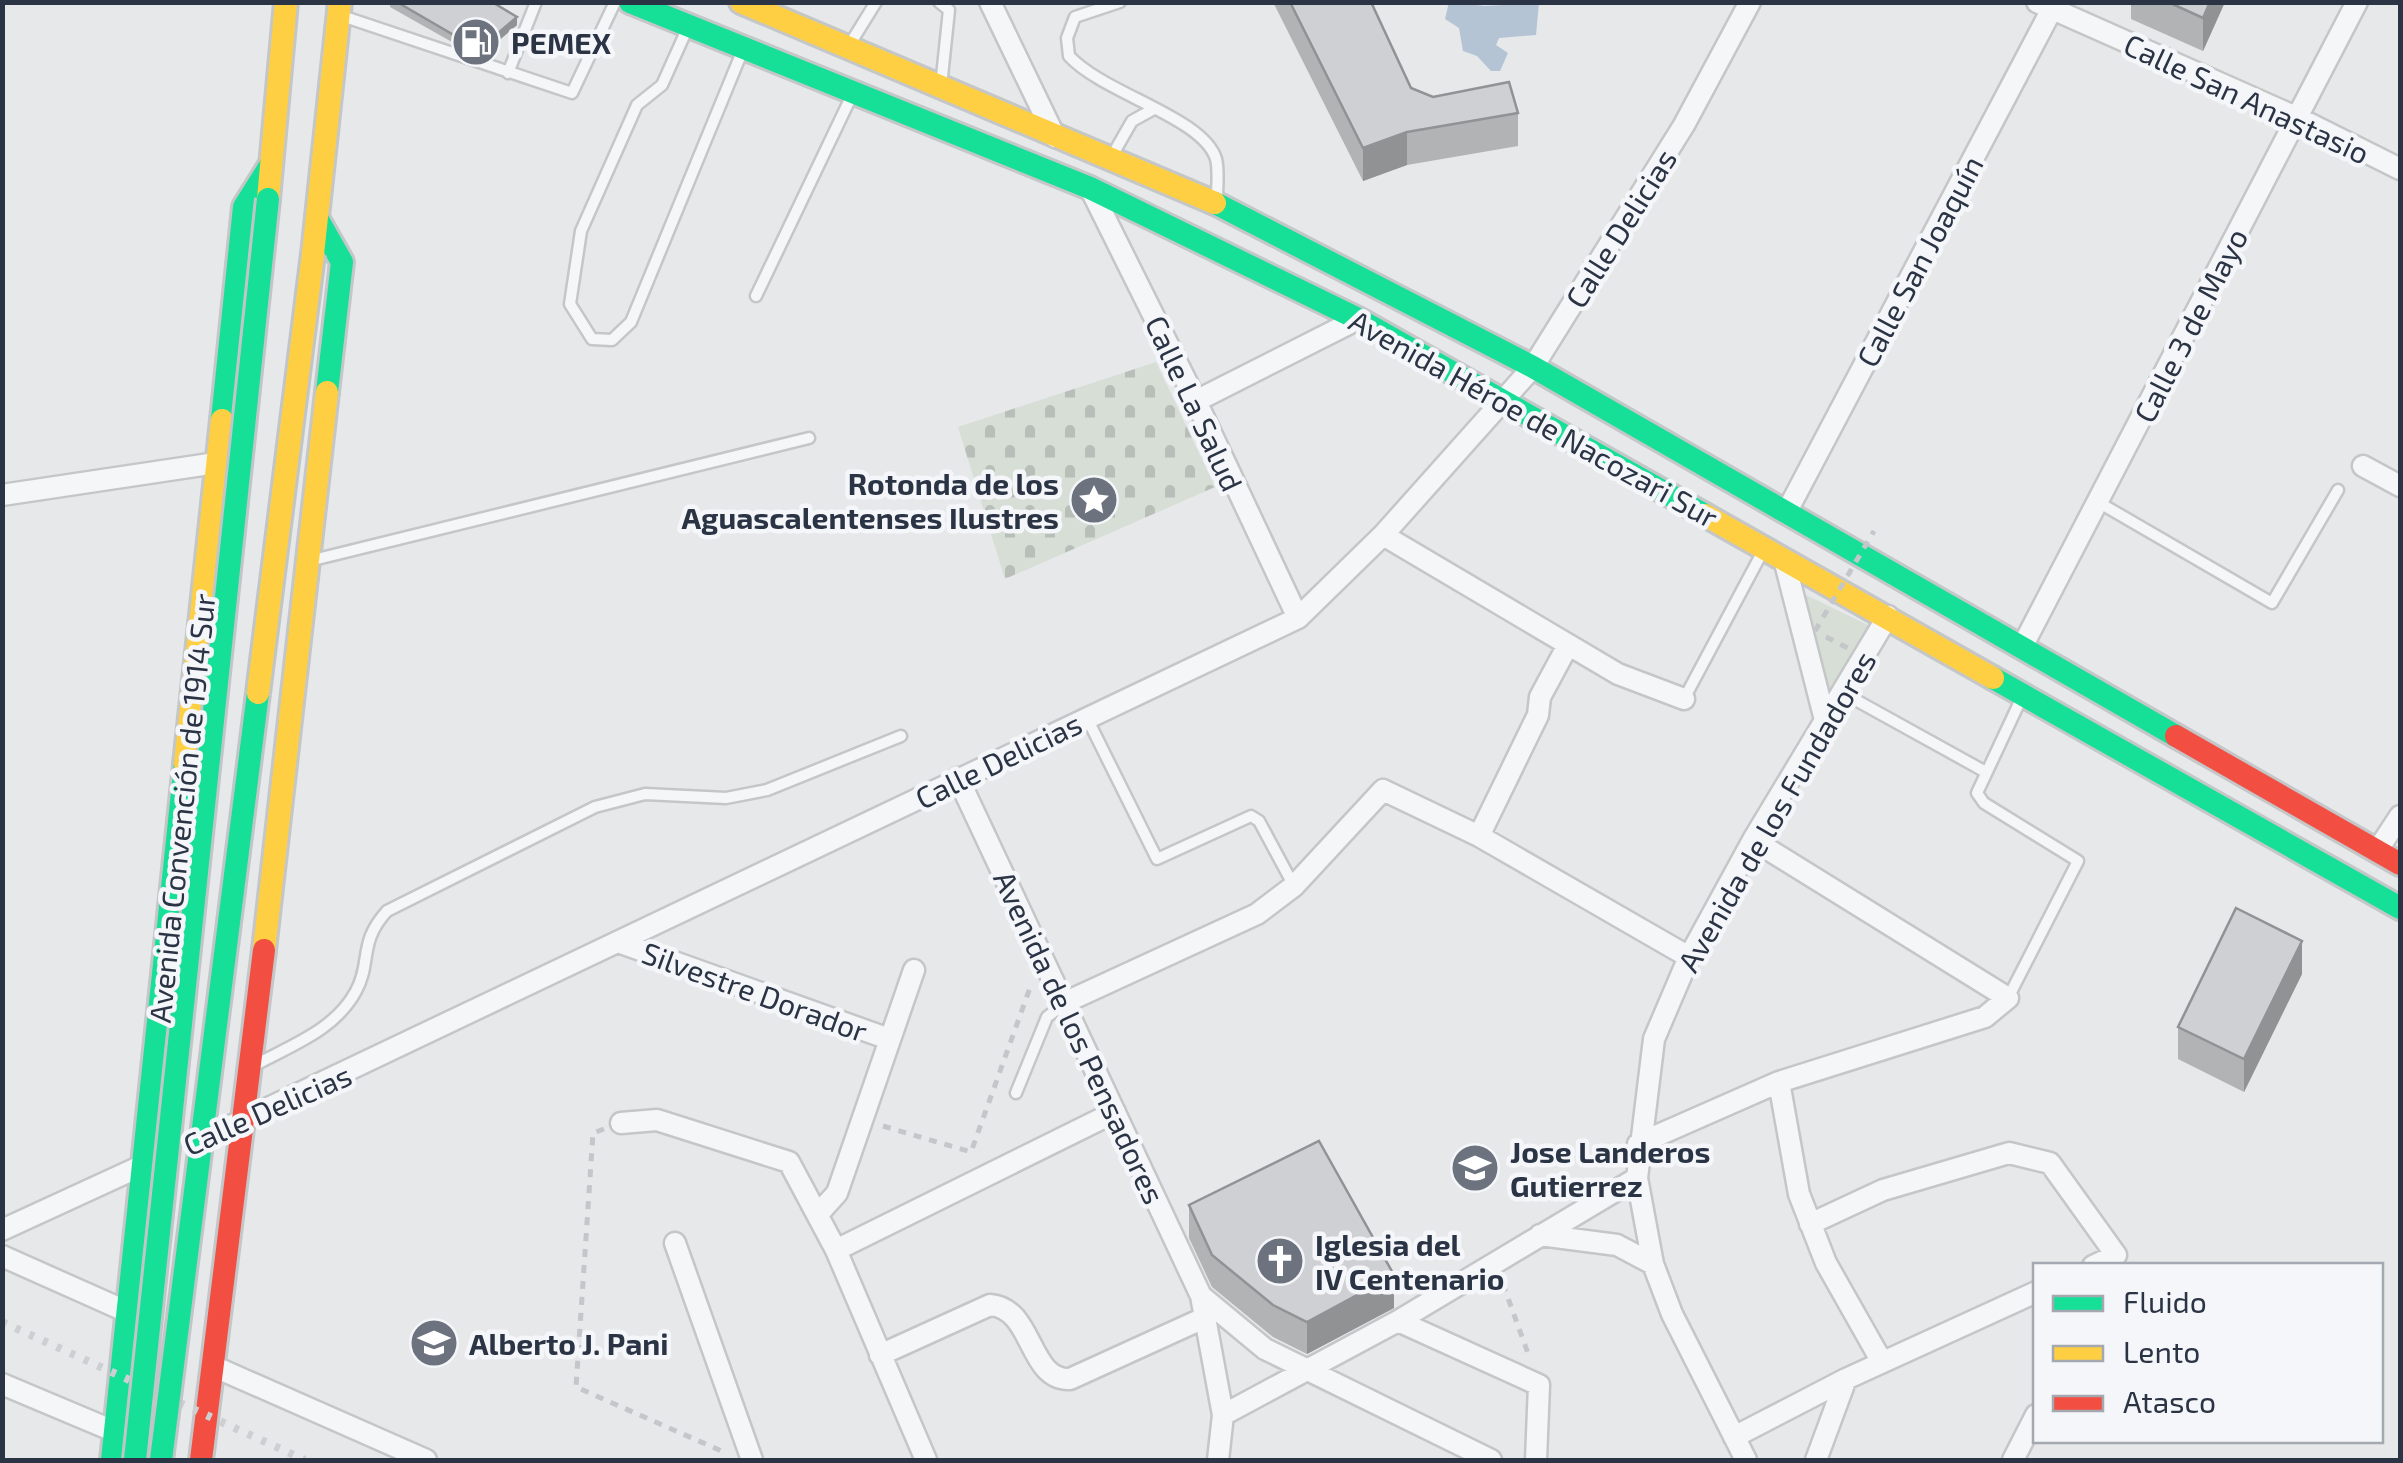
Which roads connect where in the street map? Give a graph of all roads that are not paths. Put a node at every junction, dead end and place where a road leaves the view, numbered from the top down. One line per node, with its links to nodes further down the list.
1 (286, 2): 24 (main road, Avenida Convención de 1914 Sur)
2 (536, 2): 17 (lane)
3 (615, 2): 17 (lane)
4 (630, 2): 14 (main road, Avenida Héroe de Nacozari Sur)
5 (742, 2): 16 (main road, Avenida Héroe de Nacozari Sur)
6 (876, 2): 16 (lane)
7 (938, 2): 18 (lane)
8 (990, 2): 22 (street)
9 (1120, 2): 20 (lane)
10 (1750, 2): 31 (street, Calle Delicias)
11 (2357, 2): 21 (street, Calle 3 de Mayo)
12 (2045, 6): 21 (street, Calle San Anastasio); 41 (street, Calle San Joaquín)
13 (349, 10): 17 (lane); 28 (main road, Avenida Convención de 1914 Sur)
14 (688, 26): 15 (main road, Avenida Héroe de Nacozari Sur); 15 (lane)
15 (744, 48): 19 (main road, Avenida Héroe de Nacozari Sur)
16 (846, 50): 18 (main road, Avenida Héroe de Nacozari Sur)
17 (508, 73)
18 (941, 88): 22 (main road, Avenida Héroe de Nacozari Sur)
19 (854, 92): 26 (main road, Avenida Héroe de Nacozari Sur); 29 (lane)
20 (1152, 110): 23 (lane); 27 (lane)
21 (2298, 118): 25 (street, Calle San Anastasio); 40 (street, Calle 3 de Mayo)
22 (1056, 137): 23 (main road, Avenida Héroe de Nacozari Sur)
23 (1110, 160): 27 (main road, Avenida Héroe de Nacozari Sur)
24 (272, 163): 35 (main road, Avenida Convención de 1914 Sur); 107 (main road, Avenida Convención de 1914 Sur, bridge)
25 (2400, 169)
26 (1090, 188): 30 (main road, Avenida Héroe de Nacozari Sur); 33 (street, Calle La Salud)
27 (1218, 204): 31 (main road, Avenida Héroe de Nacozari Sur)
28 (317, 218): 44 (main road); 101 (main road, Avenida Convención de 1914 Sur, bridge)
29 (756, 296)
30 (1358, 319): 32 (main road, Avenida Héroe de Nacozari Sur); 33 (street)
31 (1533, 367): 32 (street, Calle Delicias); 41 (main road, Avenida Héroe de Nacozari Sur)
32 (1507, 399): 42 (street, Calle Delicias); 43 (main road, Avenida Héroe de Nacozari Sur)
33 (1196, 401): 46 (street, Calle La Salud)
34 (809, 438): 44 (lane)
35 (216, 463): 39 (street); 77 (main road, Avenida Convención de 1914 Sur)
36 (2363, 466): 37 (street)
37 (2400, 486)
38 (2338, 490): 40 (lane)
39 (2, 495)
40 (2098, 502): 48 (street, Calle 3 de Mayo)
41 (1786, 514): 48 (main road, Avenida Héroe de Nacozari Sur)
42 (1383, 535): 46 (street, Calle Delicias); 47 (street)
43 (1774, 554): 45 (main road, Avenida Héroe de Nacozari Sur); 51 (lane); 53 (street)
44 (308, 562): 70 (main road)
45 (1888, 616): 49 (street, Avenida de los Fundadores); 50 (main road, Avenida Héroe de Nacozari Sur)
46 (1298, 618): 52 (street, Calle Delicias)
47 (1568, 645): 51 (street); 58 (street)
48 (2022, 648): 60 (main road, Avenida Héroe de Nacozari Sur)
49 (1842, 692): 53 (street, Avenida de los Fundadores); 55 (lane)
50 (2024, 694): 55 (lane); 63 (main road, Avenida Héroe de Nacozari Sur)
51 (1684, 698)
52 (1086, 717): 56 (street, Calle Delicias); 62 (lane)
53 (1825, 720): 59 (street, Avenida de los Fundadores)
54 (902, 736): 70 (lane)
55 (1984, 771): 67 (lane)
56 (958, 778): 64 (street, Calle Delicias); 68 (street, Avenida de los Pensadores)
57 (2400, 816): 60 (street)
58 (1479, 836): 62 (street); 65 (street)
59 (1753, 840): 65 (street, Avenida de los Fundadores); 67 (street)
60 (2377, 851): 61 (main road, Avenida Héroe de Nacozari Sur)
61 (2400, 864)
62 (1294, 886): 68 (street)
63 (2400, 908)
64 (621, 943): 69 (street, Silvestre Dorador); 74 (street, Calle Delicias)
65 (1690, 957): 76 (street, Avenida de los Fundadores)
66 (914, 970): 69 (street, Silvestre Dorador)
67 (2008, 998): 71 (street)
68 (1066, 1002): 72 (lane); 73 (street, Avenida de los Pensadores)
69 (890, 1039): 79 (street, Silvestre Dorador)
70 (250, 1067): 74 (main road)
71 (1778, 1082): 76 (street); 80 (street)
72 (1016, 1093)
73 (1115, 1112): 86 (street); 91 (street, Avenida de los Pensadores)
74 (244, 1122): 77 (street, Calle Delicias); 83 (main road)
75 (620, 1124): 79 (street)
76 (1638, 1144): 78 (street, Avenida de los Fundadores)
77 (144, 1164): 81 (main road, Avenida Convención de 1914 Sur); 82 (street, Calle Delicias)
78 (1636, 1178): 84 (street); 89 (street, Avenida de los Fundadores)
79 (818, 1213): 86 (street)
80 (1810, 1224): 88 (street); 96 (street)
81 (138, 1226): 83 (main road); 92 (main road, Avenida Convención de 1914 Sur)
82 (2, 1230)
83 (232, 1232): 97 (main road)
84 (1540, 1235): 89 (street); 94 (street)
85 (674, 1243): 111 (street)
86 (836, 1250): 95 (street)
87 (2, 1256): 92 (street)
88 (2113, 1260)
89 (1653, 1264): 104 (street, Avenida de los Fundadores)
90 (2033, 1293): 96 (street)
91 (1201, 1296): 93 (street, Avenida de los Pensadores); 98 (street, Avenida de los Pensadores)
92 (130, 1313): 105 (main road, Avenida Convención de 1914 Sur)
93 (1204, 1318): 95 (street); 102 (street, Avenida de los Pensadores)
94 (1398, 1321): 98 (street); 115 (street)
95 (880, 1355): 112 (street)
96 (1882, 1362): 99 (street)
97 (215, 1367): 106 (main road); 110 (street)
98 (1308, 1370): 102 (street); 114 (street, Avenida de los Pensadores)
99 (1846, 1379): 104 (street); 117 (street)
100 (2, 1384): 105 (street)
101 (168, 1411): 108 (main road, Avenida Convención de 1914 Sur, bridge); 109 (main road)
102 (1222, 1415): 113 (street, Avenida de los Pensadores)
103 (2033, 1421): 118 (street)
104 (1734, 1437): 116 (street, Avenida de los Fundadores)
105 (114, 1445): 107 (main road)
106 (202, 1454): 109 (main road)
107 (138, 1460)
108 (161, 1460)
109 (178, 1460)
110 (426, 1460)
111 (752, 1460)
112 (926, 1460)
113 (1218, 1460)
114 (1491, 1460)
115 (1536, 1460)
116 (1746, 1460)
117 (1816, 1460)
118 (2012, 1460)

